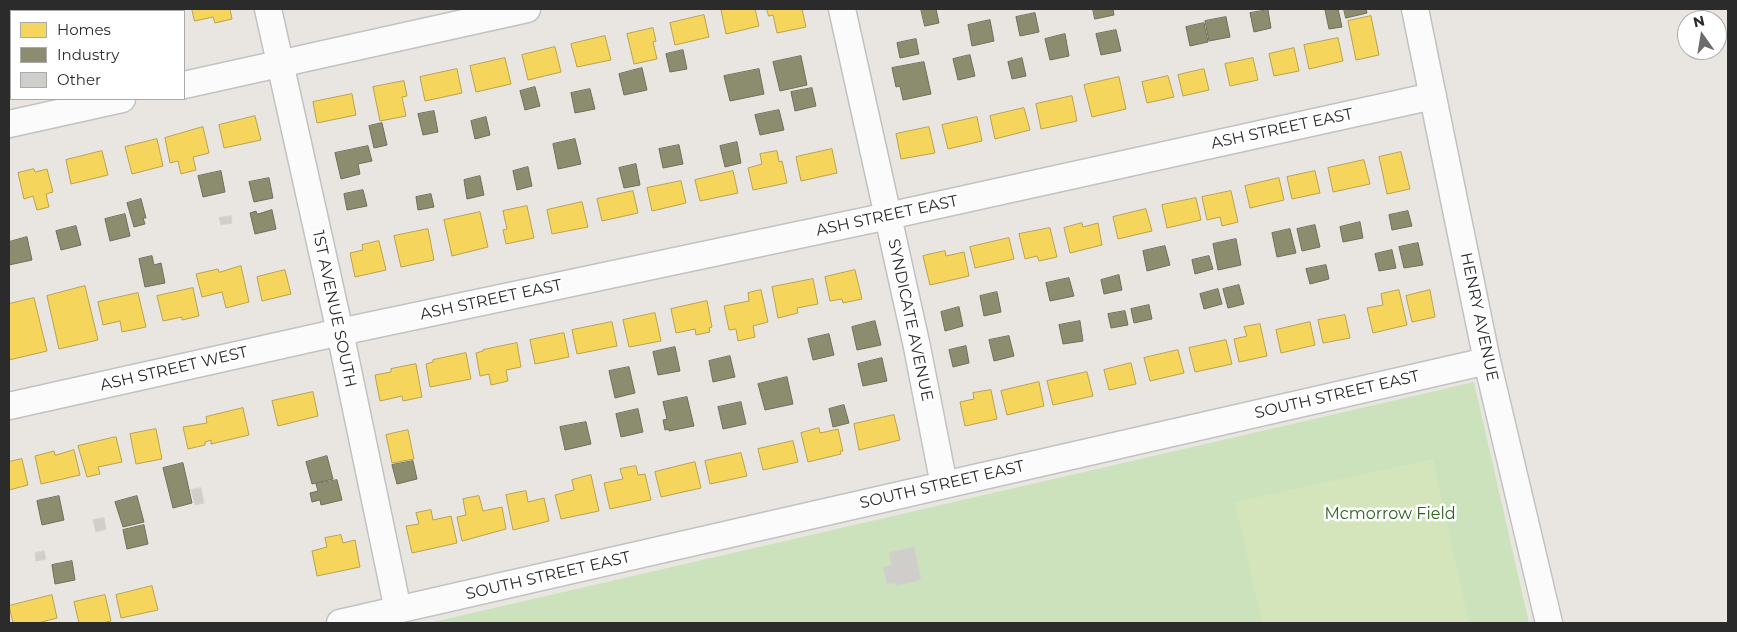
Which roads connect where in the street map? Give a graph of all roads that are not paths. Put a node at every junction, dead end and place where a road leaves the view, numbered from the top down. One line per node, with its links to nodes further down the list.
1 (268, 9): 5 (street, 1ST AVENUE SOUTH)
2 (527, 9): 5 (street)
3 (842, 9): 10 (street, SYNDICATE AVENUE)
4 (1415, 9): 7 (street, HENRY AVENUE)
5 (281, 64): 6 (street); 11 (street, 1ST AVENUE SOUTH)
6 (185, 85)
7 (1433, 96): 10 (street, ASH STREET EAST); 12 (street, HENRY AVENUE)
8 (117, 100): 9 (street)
9 (9, 124)
10 (888, 216): 11 (street, ASH STREET EAST); 14 (street, SYNDICATE AVENUE)
11 (340, 332): 13 (street, ASH STREET WEST); 15 (street, 1ST AVENUE SOUTH)
12 (1487, 362): 14 (street, SOUTH STREET EAST); 17 (street, HENRY AVENUE)
13 (9, 406)
14 (944, 485): 15 (street, SOUTH STREET EAST)
15 (398, 610): 16 (street, SOUTH STREET EAST)
16 (340, 623)
17 (1549, 623)

